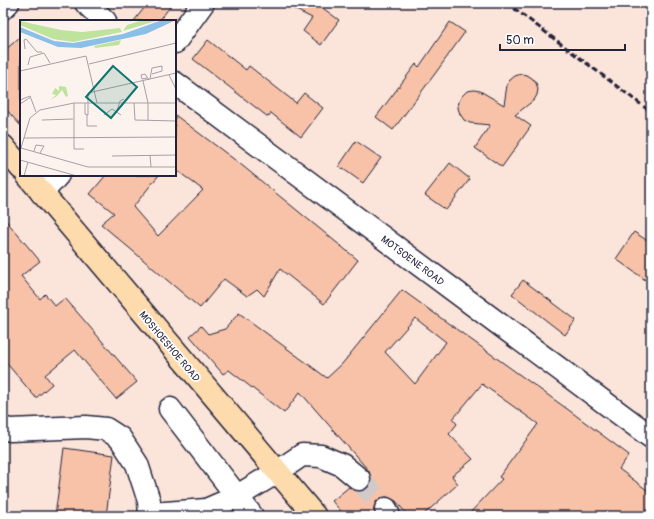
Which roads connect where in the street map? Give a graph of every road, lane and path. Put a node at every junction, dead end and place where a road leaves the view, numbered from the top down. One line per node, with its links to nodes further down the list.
1 (8, 3): 4 (street)
2 (86, 3): 5 (street)
3 (203, 3): 6 (street)
4 (3, 8)
5 (104, 20)
6 (176, 41)
7 (176, 85): 15 (street, MOTSOENE ROAD)
8 (3, 146): 9 (main road)
9 (20, 167)
10 (28, 176): 12 (main road, MOSHOESHOE ROAD)
11 (57, 176): 12 (street)
12 (42, 193): 16 (main road, MOSHOESHOE ROAD)
13 (170, 409): 18 (street)
14 (3, 428): 19 (street)
15 (651, 436)
16 (277, 472): 17 (street); 18 (street); 21 (main road, MOSHOESHOE ROAD)
17 (359, 479)
18 (236, 497): 19 (street); 20 (street)
19 (151, 515)
20 (252, 516)
21 (315, 516)

